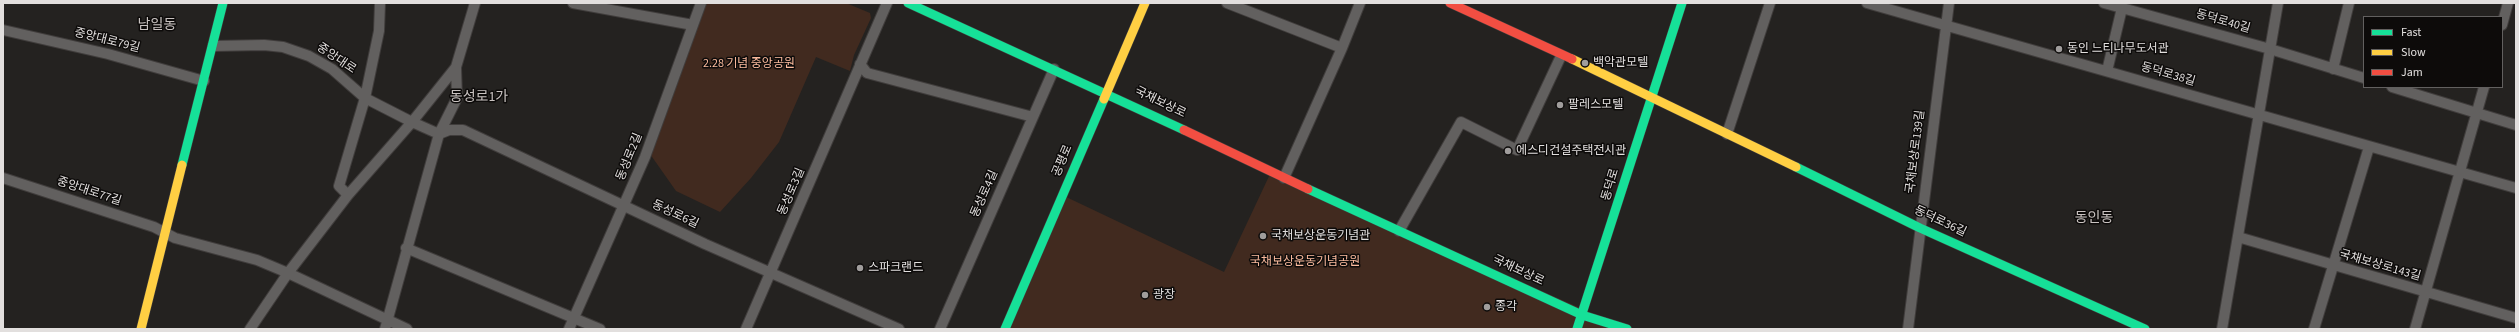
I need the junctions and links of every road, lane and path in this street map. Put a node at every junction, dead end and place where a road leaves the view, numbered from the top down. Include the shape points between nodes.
1 (223, 3) edge
2 (380, 3) edge
3 (475, 3) edge
4 (574, 3) edge
5 (701, 3) edge
6 (887, 3) edge
7 (908, 3) edge
8 (1145, 3) edge
9 (1227, 3) edge
10 (1360, 3) edge
11 (1450, 3) edge
12 (1682, 3) edge
13 (1770, 3) edge
14 (1867, 3) edge
15 (1949, 3) edge
16 (2104, 3) edge
17 (2278, 3) edge
18 (2349, 3) edge
19 (2508, 3) edge
20 (2122, 8) junction
21 (2503, 21) edge
22 (1946, 24) junction
23 (693, 25) junction
24 (3, 30) edge
25 (212, 46) junction
26 (1342, 48) junction
27 (2270, 49) junction
28 (1562, 56) junction
29 (860, 64) junction
30 (456, 67) junction
31 (1054, 69) junction
32 (2333, 69) junction
33 (2107, 71) junction
34 (2363, 78) edge
35 (204, 81) junction
36 (2395, 88) edge
37 (2484, 88) edge
38 (1106, 92) junction
39 (1651, 96) junction
40 (365, 98) junction
41 (2477, 114) junction
42 (2258, 115) junction
43 (1033, 117) junction
44 (412, 122) junction
45 (2516, 125) edge
46 (439, 134) junction
47 (1727, 134) junction
48 (2369, 147) junction
49 (2460, 173) junction
50 (3, 178) edge
51 (1284, 178) junction
52 (2516, 188) edge
53 (348, 195) junction
54 (624, 206) junction
55 (1920, 228) junction
56 (1399, 230) junction
57 (166, 233) junction
58 (2238, 237) junction
59 (406, 248) junction
60 (2333, 266) junction
61 (772, 272) junction
62 (288, 273) junction
63 (2426, 293) junction
64 (1582, 315) junction
65 (574, 318) junction
66 (2516, 318) edge
67 (386, 324) edge
68 (141, 329) edge
69 (250, 329) edge
70 (407, 329) edge
71 (569, 329) edge
72 (600, 329) edge
73 (746, 329) edge
74 (900, 329) edge
75 (940, 329) edge
76 (1005, 329) edge
77 (1577, 329) edge
78 (1627, 329) edge
79 (1908, 329) edge
80 (2145, 329) edge
81 (2222, 329) edge
82 (2314, 329) edge
83 (2415, 329) edge

1 - 25 main road
2 - 40 street via 379,31
3 - 30 street
4 - 23 street
5 - 23 street, 동성로2길
6 - 29 street, 동성로3길
7 - 31 main road, 국채보상로
8 - 38 main road, 공평로
9 - 26 street
10 - 26 street
11 - 28 main road, 동덕로36길
12 - 39 main road, 동덕로
13 - 47 street
14 - 22 street, 동덕로38길
15 - 22 street, 국채보상로139길
16 - 20 street, 동덕로40길
17 - 27 street
18 - 32 street
19 - 21 street
20 - 27 street, 동덕로40길
20 - 33 street
22 - 33 street, 동덕로38길
22 - 55 street, 국채보상로139길
23 - 54 street, 동성로2길
24 - 35 street, 중앙대로79길 via 108,54
25 - 35 main road
25 - 40 street, 중앙대로 via 264,45 296,50 321,61
26 - 51 street
27 - 32 street, 동덕로40길
27 - 42 street
28 - 39 main road, 동덕로36길
28 - 56 street via 1517,150 1460,122
29 - 43 street via 866,73
29 - 61 street, 동성로3길
30 - 44 street
30 - 46 street via 457,98
31 - 38 main road, 국채보상로
31 - 43 street, 동성로4길
32 - 34 street, 동덕로40길
33 - 42 street, 동덕로38길
35 - 57 main road
36 - 41 street
37 - 41 street
38 - 51 main road, 국채보상로
38 - 76 main road, 공평로
39 - 47 main road, 동덕로36길
39 - 64 main road, 동덕로
40 - 44 street, 중앙대로
40 - 53 street via 339,186
41 - 45 street
41 - 49 street
42 - 48 street, 동덕로38길
42 - 58 street
43 - 75 street, 동성로4길
44 - 46 street
44 - 53 street
46 - 54 street, 동성로6길 via 449,130 463,130
46 - 59 street
47 - 55 main road, 동덕로36길
48 - 49 street, 동덕로38길
48 - 60 street
49 - 52 street, 동덕로38길
49 - 63 street
50 - 57 street, 중앙대로77길
51 - 56 main road, 국채보상로
53 - 62 street
54 - 61 street, 동성로6길
54 - 65 street, 동성로2길
55 - 79 street, 국채보상로139길
55 - 80 main road, 동덕로36길
56 - 64 main road, 국채보상로
57 - 62 street via 175,238 256,260
57 - 68 main road
58 - 60 street, 국채보상로143길
58 - 81 street
59 - 65 street
59 - 67 street
60 - 63 street, 국채보상로143길
60 - 82 street
61 - 73 street, 동성로3길
61 - 74 street, 동성로6길
62 - 67 street
62 - 69 street
63 - 66 street, 국채보상로143길
63 - 83 street
64 - 77 main road, 동덕로
64 - 78 main road, 국채보상로
65 - 71 street, 동성로2길
65 - 72 street
67 - 70 street

